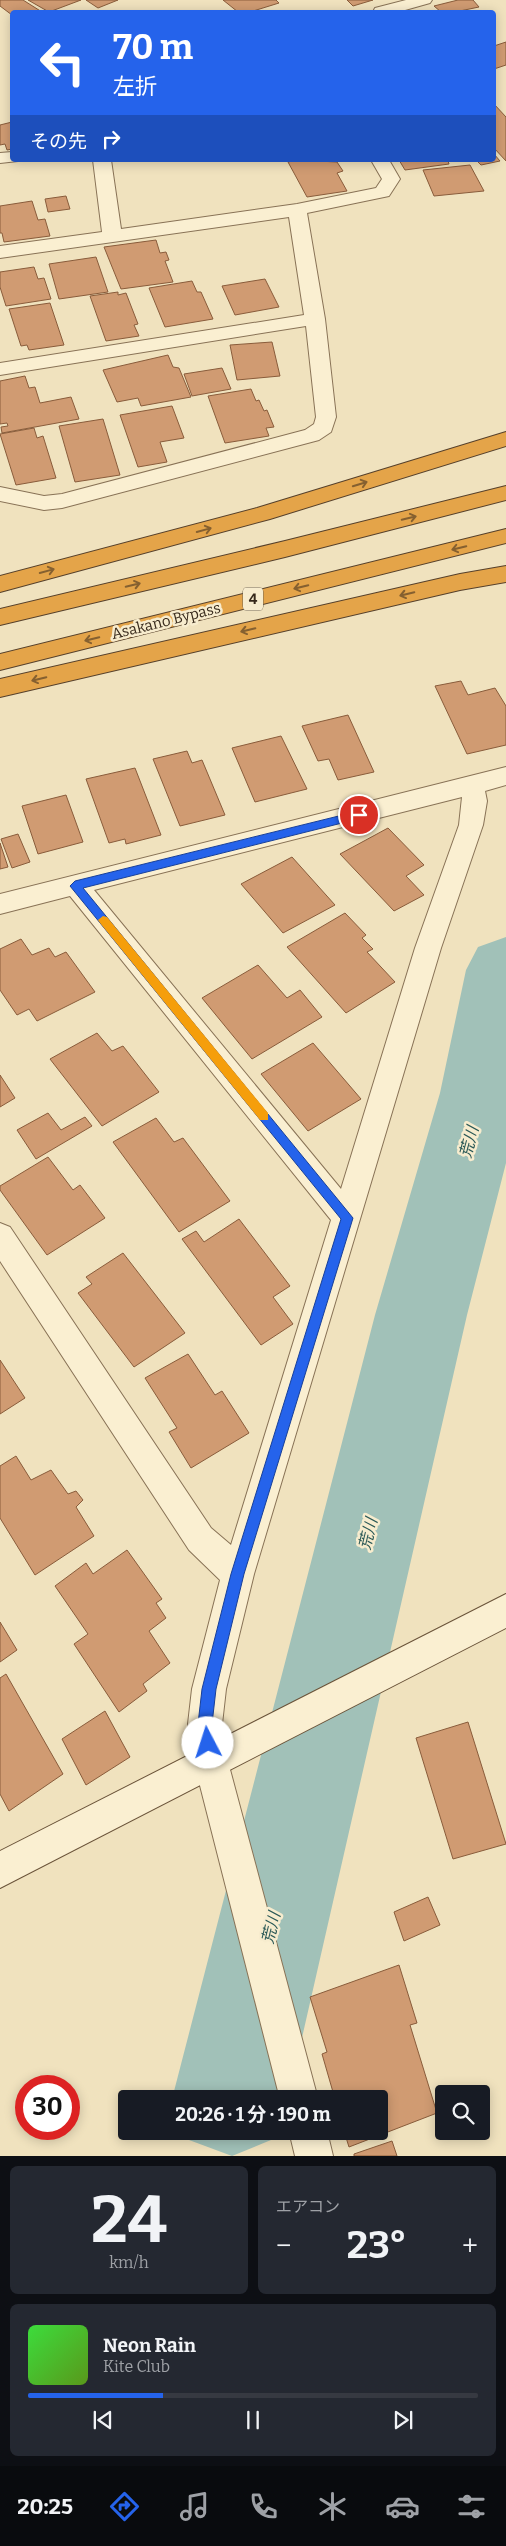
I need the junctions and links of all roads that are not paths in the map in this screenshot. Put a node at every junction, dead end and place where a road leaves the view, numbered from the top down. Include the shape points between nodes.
1 (424, 0) edge
2 (388, 10) edge
3 (102, 162) edge
4 (381, 162) edge
5 (297, 210) junction
6 (112, 236) junction
7 (0, 252) edge
8 (315, 319) junction
9 (0, 369) edge
10 (506, 439) edge
11 (506, 493) edge
12 (0, 494) edge
13 (506, 536) edge
14 (506, 574) edge
15 (0, 584) edge
16 (0, 616) edge
17 (0, 662) edge
18 (0, 688) edge
19 (506, 776) edge
20 (471, 785) junction
21 (75, 886) junction
22 (0, 904) edge
23 (347, 1218) junction
24 (0, 1236) edge
25 (238, 1574) junction
26 (506, 1610) edge
27 (211, 1762) junction
28 (0, 1870) edge
29 (297, 2090) edge
30 (310, 2140) edge
31 (314, 2156) edge

1 - 2 street
3 - 6 street
4 - 5 street via 391,179 382,192
5 - 6 street
5 - 8 street
6 - 7 street
8 - 9 street
8 - 12 street via 326,417 324,427 312,435 62,501 44,503
15 -> 10 highway via 262,514
16 -> 11 highway
13 -> 17 highway, Asakano Bypass / 4
14 -> 18 highway
19 - 20 street
20 - 21 street
20 - 23 street via 475,801 471,825 428,948
21 - 22 street
21 - 23 street
23 - 25 street
24 - 25 street via 200,1539
25 - 27 street via 209,1689 205,1724
26 - 27 street
27 - 28 street
27 - 29 street
30 - 31 street

